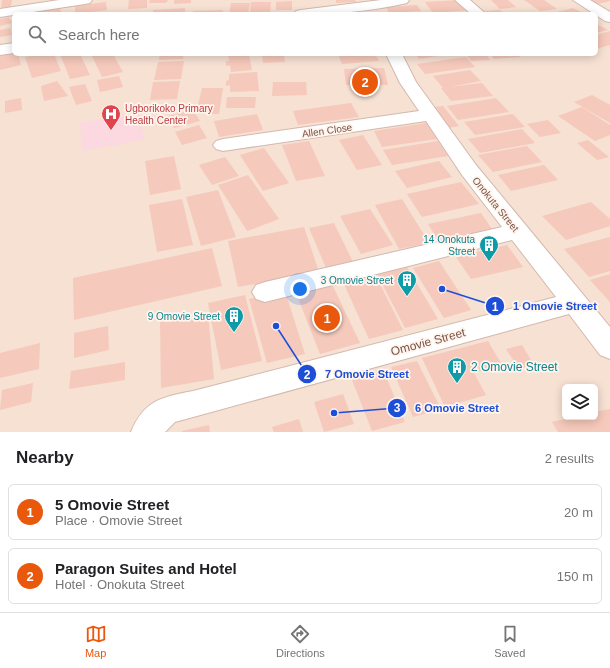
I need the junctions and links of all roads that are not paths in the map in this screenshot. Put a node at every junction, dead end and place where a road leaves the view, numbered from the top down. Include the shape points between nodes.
1 (85, 0) edge
2 (402, 0) edge
3 (462, 0) edge
4 (580, 0) edge
5 (65, 1) edge
6 (373, 7) edge
7 (322, 12) edge
8 (477, 12) edge
9 (0, 13) edge
10 (610, 18) edge
11 (12, 48) edge
12 (0, 50) edge
13 (395, 56) edge
14 (430, 115) junction
15 (223, 144) dead end
16 (518, 231) junction
17 (265, 292) dead end
18 (575, 302) junction
19 (610, 347) edge
20 (147, 430) edge

1 - 5 street
2 - 6 street
3 - 8 street
4 - 10 street
5 - 9 street
6 - 7 street
11 - 12 street
13 - 14 street, Onokuta Street via 408,83
14 - 15 street, Allen Close
14 - 16 street, Onokuta Street via 468,170
16 - 17 street
16 - 18 street, Onokuta Street
18 - 19 street, Onokuta Street
18 - 20 street, Omovie Street via 193,406 167,410

